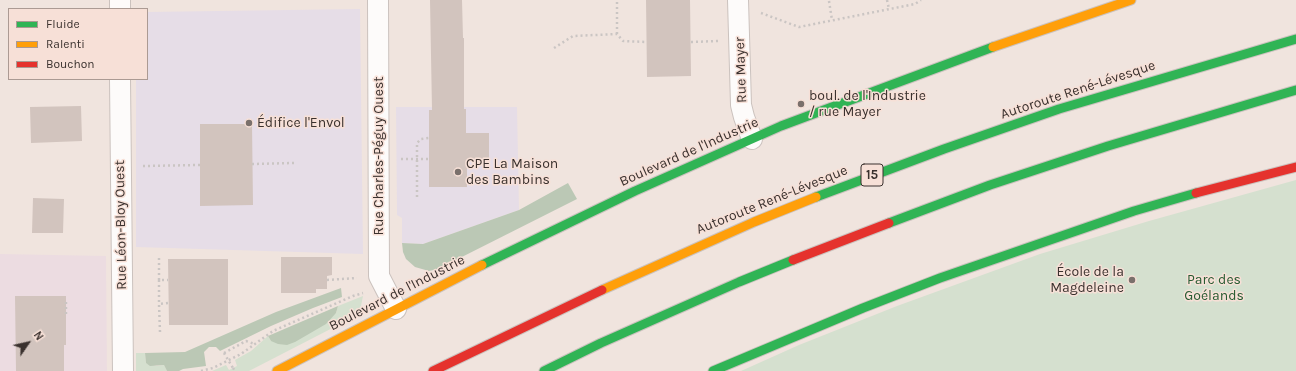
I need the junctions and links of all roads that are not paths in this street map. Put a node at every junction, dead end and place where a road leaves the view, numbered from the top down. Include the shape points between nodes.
1 (378, 0) edge
2 (1131, 0) edge
3 (739, 2) edge
4 (1296, 39) edge
5 (120, 80) edge
6 (1296, 90) edge
7 (752, 139) junction
8 (1296, 167) edge
9 (396, 309) junction
10 (123, 371) edge
11 (277, 371) edge
12 (433, 371) edge
13 (544, 371) edge
14 (713, 371) edge

1 - 9 street, Rue Charles-Péguy Ouest via 379,276
2 - 7 main road, Boulevard de l'Industrie via 978,52 787,123
3 - 7 street, Rue Mayer via 741,105
4 - 12 main road, Autoroute René-Lévesque / 15 via 1059,109 849,184 680,254 542,317
5 - 10 street, Rue Léon-Bloy Ouest
6 - 13 main road via 1108,146 942,202 739,282
7 - 9 main road, Boulevard de l'Industrie via 578,217
8 - 14 main road via 1189,195 1059,236 863,308
9 - 11 main road, Boulevard de l'Industrie

